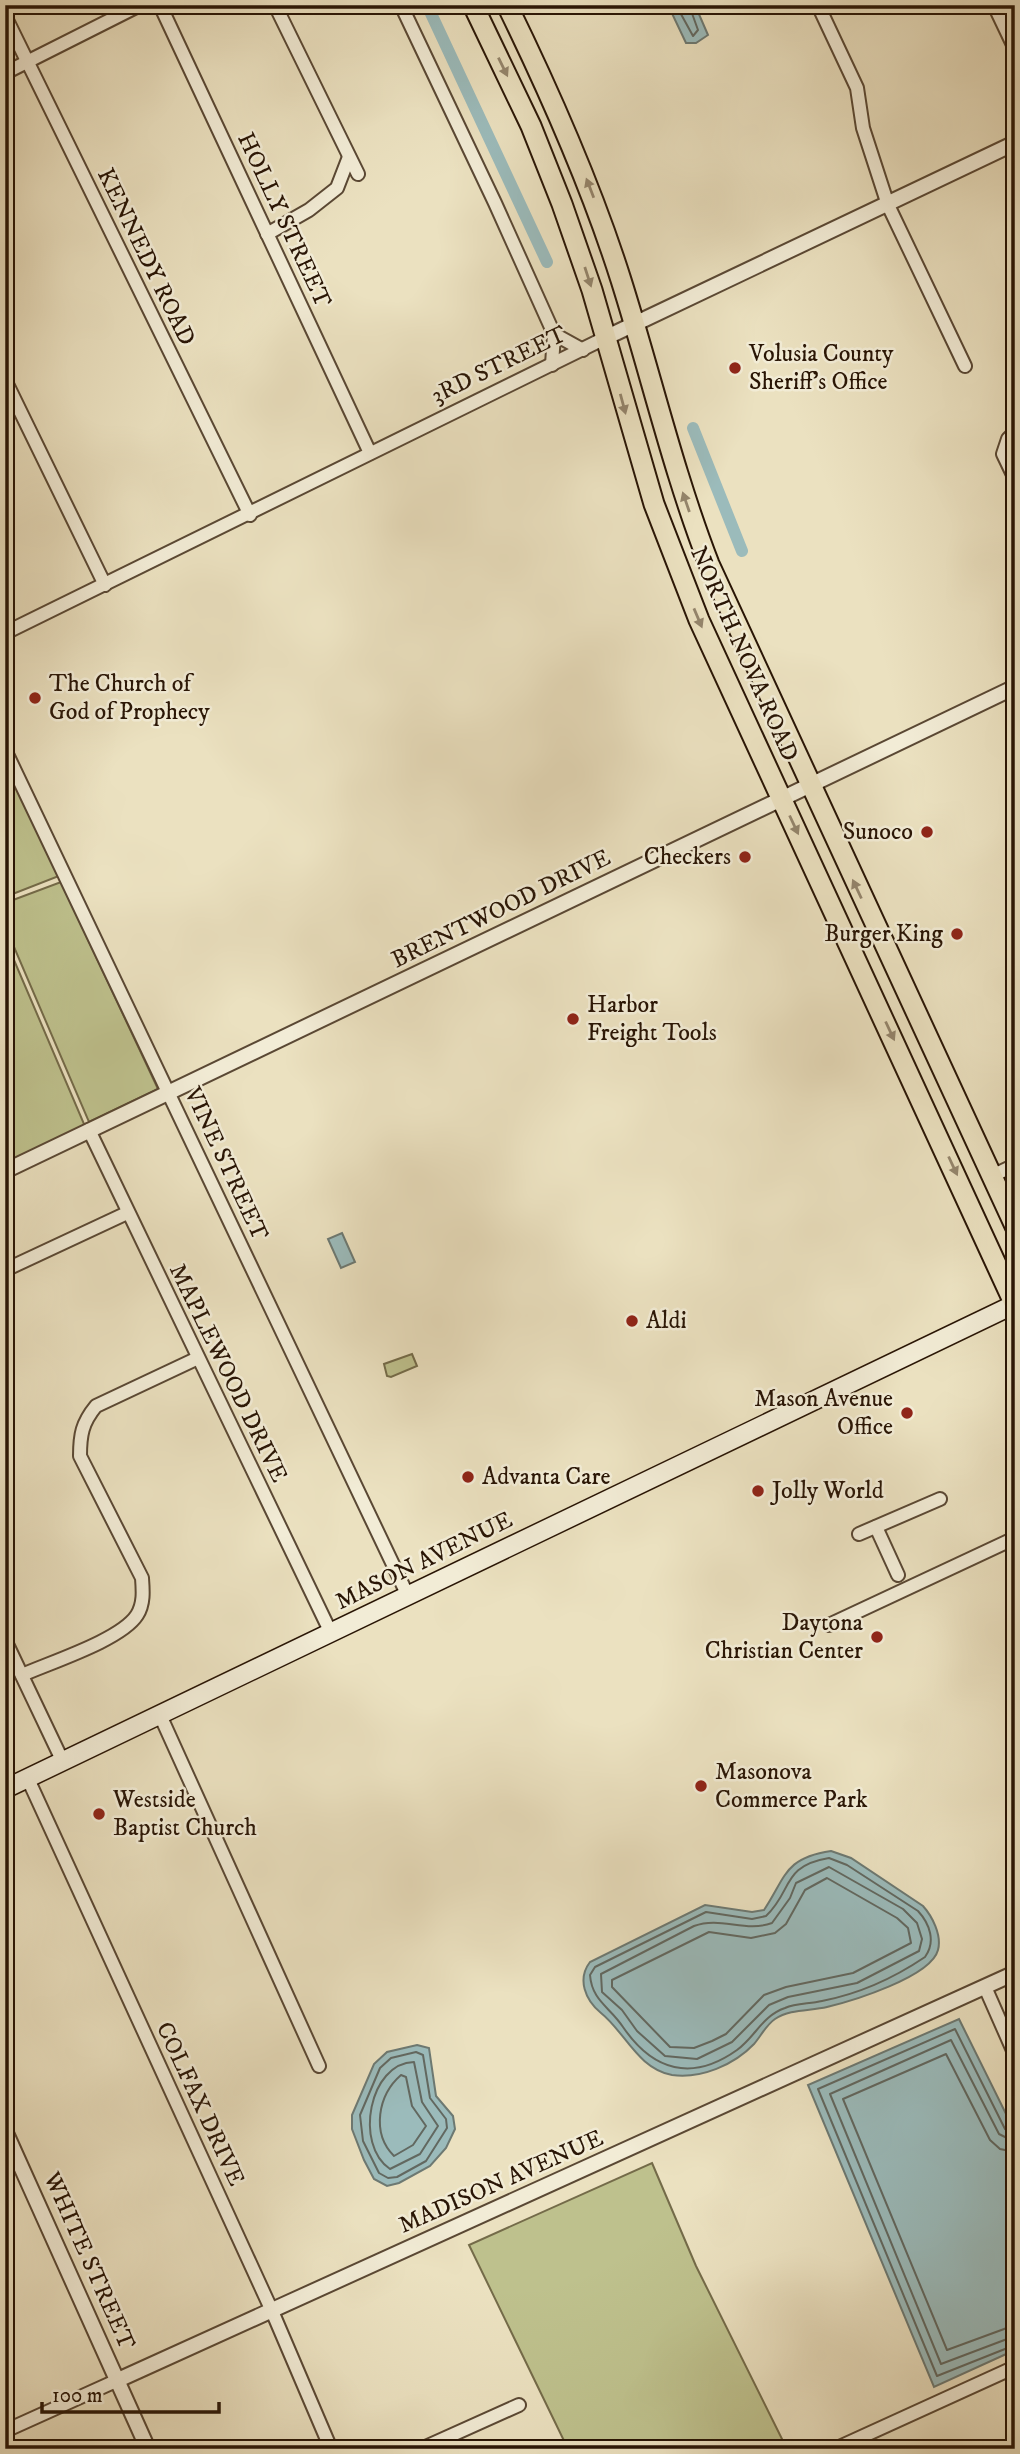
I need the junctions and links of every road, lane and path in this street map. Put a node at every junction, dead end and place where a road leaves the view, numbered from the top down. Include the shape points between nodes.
1 (140, 5) edge
2 (159, 5) edge
3 (275, 5) edge
4 (401, 5) edge
5 (473, 5) edge
6 (508, 5) edge
7 (818, 5) edge
8 (994, 5) edge
9 (5, 16) edge
10 (1015, 49) edge
11 (27, 62) junction
12 (5, 73) edge
13 (1013, 149) edge
14 (349, 157) junction
15 (358, 174) dead end
16 (888, 205) junction
17 (267, 234) junction
18 (634, 323) junction
19 (554, 334) junction
20 (606, 338) junction
21 (583, 349) junction
22 (552, 365) junction
23 (965, 366) dead end
24 (5, 380) edge
25 (1015, 432) edge
26 (370, 453) junction
27 (1015, 479) edge
28 (250, 515) junction
29 (105, 585) junction
30 (5, 633) edge
31 (1015, 687) edge
32 (5, 750) edge
33 (809, 786) junction
34 (782, 799) junction
35 (856, 958) junction
36 (907, 995) junction
37 (168, 1092) junction
38 (89, 1130) junction
39 (1015, 1165) edge
40 (5, 1171) edge
41 (992, 1176) junction
42 (127, 1213) junction
43 (1015, 1226) edge
44 (5, 1270) edge
45 (1015, 1305) edge
46 (198, 1358) junction
47 (940, 1499) dead end
48 (876, 1527) junction
49 (859, 1534) dead end
50 (1015, 1538) edge
51 (898, 1575) dead end
52 (408, 1596) junction
53 (829, 1625) dead end
54 (331, 1633) junction
55 (5, 1640) edge
56 (22, 1675) junction
57 (160, 1715) junction
58 (63, 1762) junction
59 (28, 1779) junction
60 (5, 1789) edge
61 (1015, 1973) edge
62 (985, 1987) junction
63 (1015, 2055) edge
64 (319, 2066) dead end
65 (5, 2131) edge
66 (272, 2311) junction
67 (1015, 2367) edge
68 (118, 2380) junction
69 (519, 2405) dead end
70 (5, 2431) edge
71 (149, 2449) edge
72 (331, 2449) edge
73 (421, 2449) edge
74 (835, 2449) edge

1 - 11 street
2 - 17 street, HOLLY STREET
3 - 14 street
4 - 19 street
5 -> 20 main road, NORTH NOVA ROAD via 547,164
18 -> 6 main road, NORTH NOVA ROAD via 575,150
7 - 16 street via 857,88 863,128
8 - 10 street
9 - 11 street, KENNEDY ROAD
11 - 12 street
11 - 28 street, KENNEDY ROAD
13 - 16 street, 3RD STREET
14 - 15 street
14 - 17 street via 337,188
16 - 18 street, 3RD STREET
16 - 23 street
17 - 26 street, HOLLY STREET
18 - 20 street, 3RD STREET
33 -> 18 main road, NORTH NOVA ROAD via 695,527
19 - 21 street
19 - 22 street
20 - 21 street, 3RD STREET
20 -> 34 main road, NORTH NOVA ROAD via 636,449 671,550
21 - 22 street, 3RD STREET
22 - 26 street, 3RD STREET
24 - 29 street
25 - 27 street via 1003,454
26 - 28 street, 3RD STREET
28 - 29 street, 3RD STREET
29 - 30 street, 3RD STREET
31 - 33 street, BRENTWOOD DRIVE
32 - 37 street, VINE STREET
33 - 34 street, BRENTWOOD DRIVE
36 -> 33 main road, NORTH NOVA ROAD
34 -> 35 main road, NORTH NOVA ROAD
34 - 37 street, BRENTWOOD DRIVE
35 - 36 main road via 875,966
35 -> 45 main road, NORTH NOVA ROAD
36 - 41 main road, NORTH NOVA ROAD
37 - 38 street, BRENTWOOD DRIVE
37 - 52 street, VINE STREET
38 - 40 street, BRENTWOOD DRIVE
38 - 42 street, MAPLEWOOD DRIVE
39 - 41 street
41 - 43 main road, NORTH NOVA ROAD
42 - 44 street
42 - 46 street, MAPLEWOOD DRIVE
45 - 52 main road, MASON AVENUE
46 - 54 street, MAPLEWOOD DRIVE
46 - 56 street via 96,1406 84,1420 80,1456 142,1578 143,1599 137,1615 103,1639
47 - 48 street
48 - 49 street
48 - 51 street
50 - 53 street
52 - 54 main road, MASON AVENUE
54 - 57 main road, MASON AVENUE
55 - 56 street
56 - 58 street
57 - 58 main road, MASON AVENUE
57 - 64 street
58 - 59 main road, MASON AVENUE
59 - 60 main road, MASON AVENUE
59 - 66 street, COLFAX DRIVE
61 - 62 street, MADISON AVENUE
62 - 63 street
62 - 66 street, MADISON AVENUE
65 - 68 street, WHITE STREET
66 - 68 street, MADISON AVENUE
66 - 72 street, COLFAX DRIVE
67 - 74 street
68 - 70 street, MADISON AVENUE
68 - 71 street, WHITE STREET
69 - 73 street

